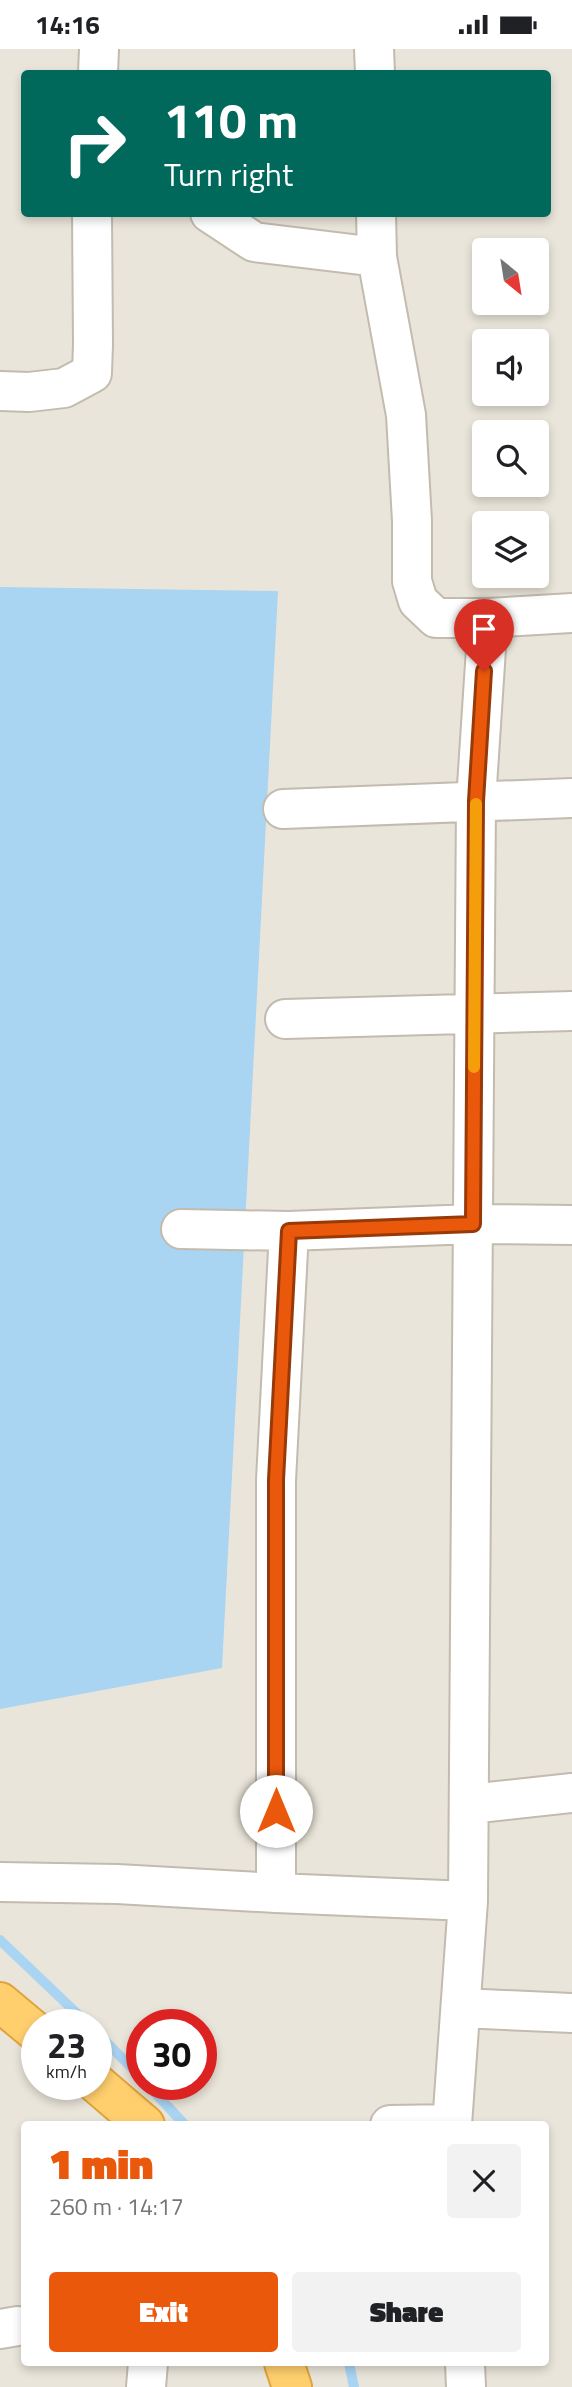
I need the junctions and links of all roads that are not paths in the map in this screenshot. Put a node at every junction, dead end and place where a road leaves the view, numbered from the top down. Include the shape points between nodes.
1 (99, 49) edge
2 (374, 49) edge
3 (98, 70) edge
4 (375, 70) edge
5 (92, 217) edge
6 (215, 217) edge
7 (376, 217) edge
8 (377, 257) junction
9 (0, 391) edge
10 (572, 613) edge
11 (488, 618) junction
12 (572, 798) edge
13 (476, 801) junction
14 (283, 809) dead end
15 (572, 1011) edge
16 (475, 1014) junction
17 (285, 1019) dead end
18 (473, 1224) junction
19 (572, 1225) edge
20 (181, 1230) dead end
21 (289, 1231) junction
22 (572, 1793) edge
23 (470, 1804) junction
24 (0, 1882) edge
25 (276, 1893) junction
26 (468, 1901) junction
27 (0, 2002) edge
28 (461, 2008) junction
29 (572, 2013) edge
30 (21, 2020) edge
31 (112, 2097) edge
32 (140, 2121) edge
33 (452, 2121) edge
34 (148, 2366) edge
35 (285, 2366) edge
36 (465, 2366) edge
37 (146, 2387) edge
38 (292, 2387) edge
39 (466, 2387) edge

1 - 3 street
2 - 4 street
5 - 9 street via 92,373 64,387
6 - 8 street via 254,242
7 - 8 street
8 - 11 street via 406,415 412,582 418,601 436,618
10 - 11 street
11 - 13 street
12 - 13 street
13 - 14 street
13 - 16 street
15 - 16 street
16 - 17 street
16 - 18 street
18 - 19 street
18 - 21 street
18 - 23 street
20 - 21 street
21 - 25 street via 276,1480
22 - 23 street
23 - 26 street
24 - 25 street
25 - 26 street
26 - 28 street
27 - 30 highway
28 - 29 street
28 - 33 street
31 - 32 highway
34 - 37 street
35 - 38 highway
36 - 39 street

